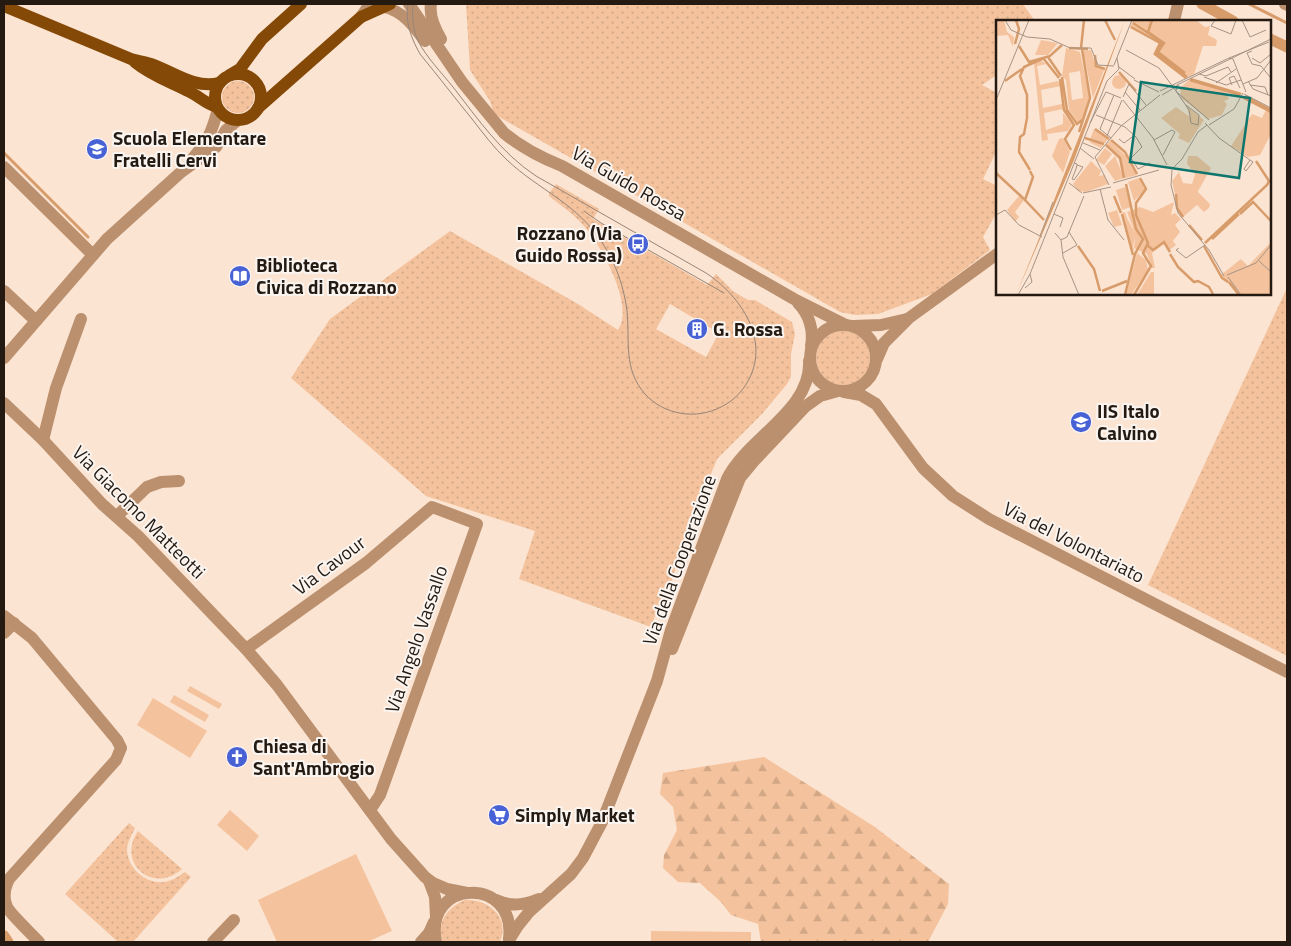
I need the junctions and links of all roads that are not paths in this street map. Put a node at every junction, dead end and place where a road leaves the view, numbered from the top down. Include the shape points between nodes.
1 (301, 4) edge
2 (370, 4) edge
3 (409, 4) edge
4 (431, 4) edge
5 (387, 5) edge
6 (4, 6) edge
7 (361, 17) junction
8 (132, 59) junction
9 (230, 75) junction
10 (462, 82) junction
11 (219, 83) junction
12 (217, 108) junction
13 (258, 108) junction
14 (238, 120) junction
15 (4, 167) edge
16 (180, 173) junction
17 (92, 255) junction
18 (996, 255) edge
19 (4, 291) edge
20 (794, 299) junction
21 (909, 318) junction
22 (82, 319) dead end
23 (36, 321) junction
24 (848, 325) junction
25 (811, 348) junction
26 (4, 358) edge
27 (809, 361) junction
28 (875, 367) junction
29 (841, 391) junction
30 (4, 403) edge
31 (876, 404) junction
32 (43, 440) junction
33 (179, 481) dead end
34 (432, 507) joint
35 (116, 516) junction
36 (9, 619) edge
37 (4, 633) edge
38 (246, 649) junction
39 (1287, 672) edge
40 (657, 681) junction
41 (370, 810) junction
42 (429, 881) junction
43 (467, 892) junction
44 (546, 896) junction
45 (494, 899) junction
46 (435, 919) junction
47 (234, 920) dead end
48 (509, 941) edge
49 (39, 942) edge
50 (213, 942) edge
51 (420, 942) edge
52 (436, 942) edge

1 - 9 main road via 262,39 240,69
2 - 7 street
3 - 10 street, Via Guido Rossa
4 - 10 street, Via Guido Rossa via 436,31
5 - 7 main road
5 - 10 street, Via Guido Rossa via 403,15
6 - 8 main road
7 - 13 main road
8 - 11 main road via 198,84
8 - 12 main road via 150,73
9 - 11 main road
9 - 13 main road via 246,75 253,79 261,92
10 - 20 street, Via Guido Rossa via 511,140
11 - 12 main road via 214,96
12 - 14 main road via 223,115
12 - 16 street via 206,142
13 - 14 main road via 250,117
14 - 16 street via 226,130 216,147
15 - 17 street
16 - 17 street
17 - 23 street
18 - 21 street, Via Guido Rossa
19 - 23 street
20 - 24 street, Via Guido Rossa
20 - 25 street, Via Guido Rossa via 809,319
21 - 24 street, Via Guido Rossa via 881,325
21 - 28 street, Via Guido Rossa via 884,343
22 - 32 street via 56,388
23 - 26 street
24 - 25 street via 824,330
24 - 28 street via 862,331 871,340
25 - 27 street
27 - 29 street via 818,381 827,388
27 - 40 street, Via della Cooperazione via 809,375 801,394 729,475 671,630
28 - 29 street via 862,385 854,390
28 - 31 street, Via del Volontariato via 872,382
29 - 31 street, Via del Volontariato via 860,395
29 - 40 street, Via della Cooperazione via 820,396 806,406 740,478
30 - 32 street, Via Giacomo Matteotti
31 - 39 street, Via del Volontariato via 923,468 953,496 989,519
32 - 35 street, Via Giacomo Matteotti
33 - 35 street via 147,487
34 - 38 street, Via Cavour via 366,563
34 - 41 street, Via Angelo Vassallo via 476,524 380,795
35 - 38 street, Via Giacomo Matteotti
36 - 37 street
36 - 49 street via 32,638 117,740 120,748 116,760 9,879 5,897 7,907
38 - 41 street, Via Giacomo Matteotti via 277,685
40 - 44 street, Via della Cooperazione via 618,784 590,846 571,874
41 - 42 street, Via Giacomo Matteotti
42 - 43 street, Via della Cooperazione via 447,889
42 - 46 street via 435,897
43 - 45 street, Via della Cooperazione
43 - 46 street via 446,903
44 - 45 street, Via della Cooperazione via 518,905
44 - 48 street, Via della Cooperazione via 516,927
45 - 48 street via 509,922
46 - 51 street via 429,933
46 - 52 street
47 - 50 street

